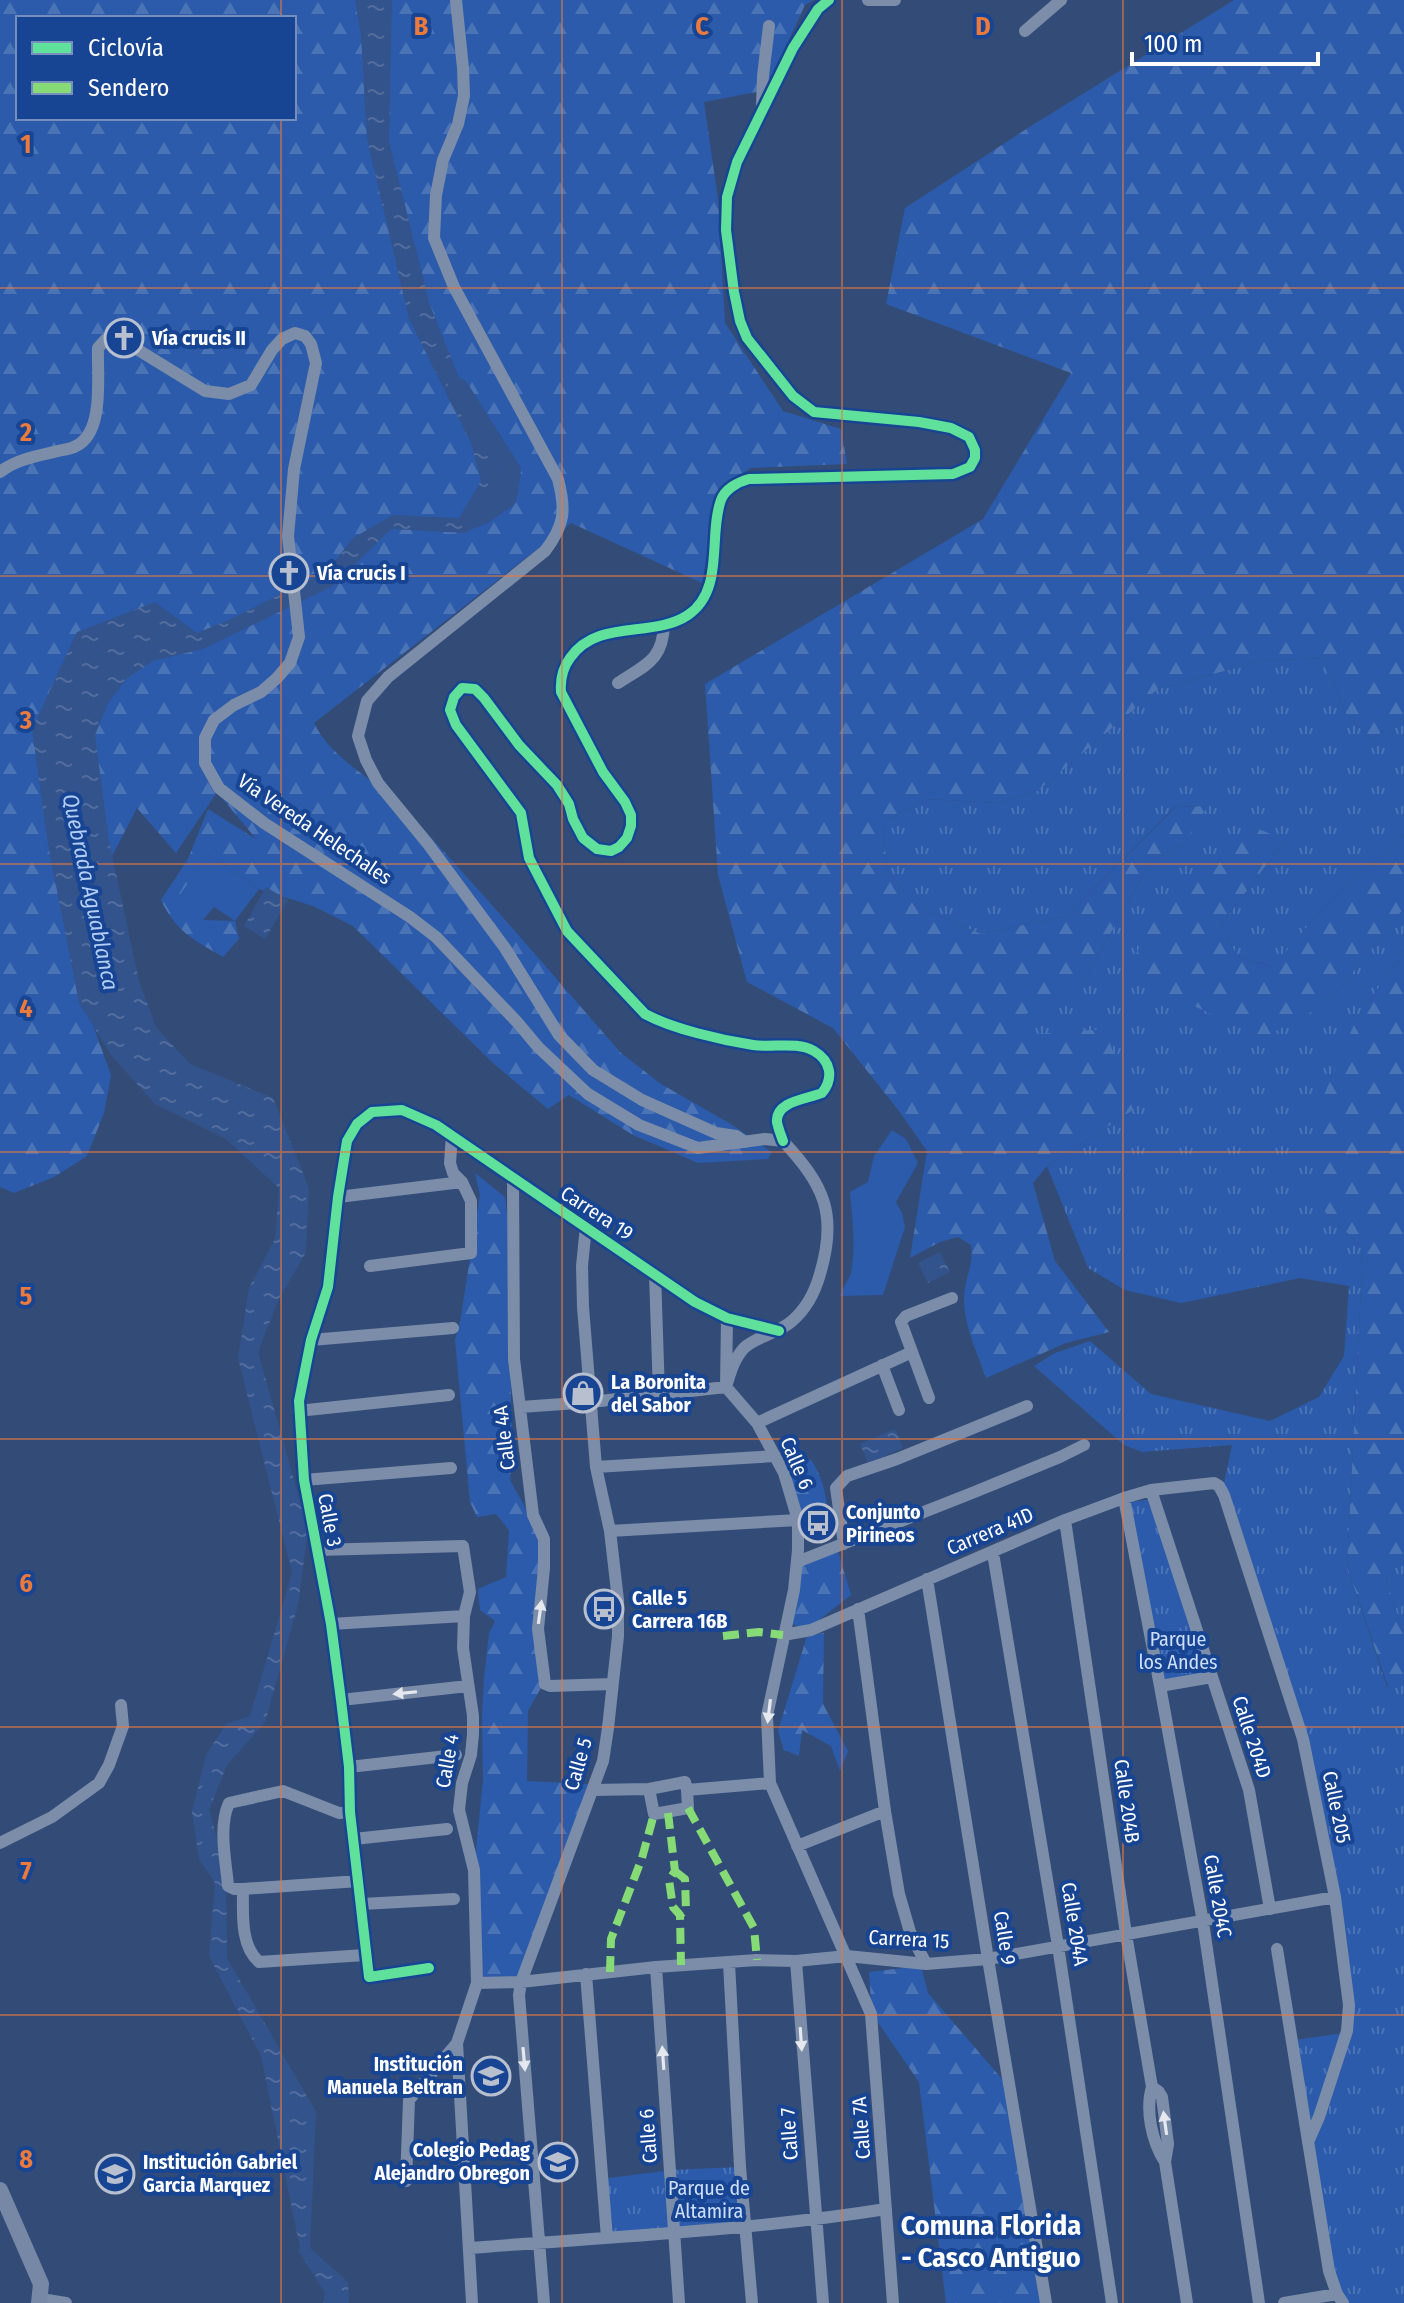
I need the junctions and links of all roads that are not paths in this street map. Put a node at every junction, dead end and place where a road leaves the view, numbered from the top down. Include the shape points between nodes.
1 (456, 0) edge
2 (829, 0) edge
3 (868, 0) edge
4 (895, 0) edge
5 (1061, 0) edge
6 (769, 26) dead end
7 (1025, 31) dead end
8 (762, 112) junction
9 (0, 472) edge
10 (664, 624) junction
11 (618, 683) dead end
12 (402, 1110) joint
13 (452, 1135) junction
14 (783, 1141) junction
15 (745, 1142) junction
16 (513, 1178) junction
17 (462, 1182) junction
18 (338, 1197) junction
19 (586, 1226) junction
20 (370, 1266) dead end
21 (655, 1274) junction
22 (952, 1298) dead end
23 (727, 1318) junction
24 (453, 1328) dead end
25 (779, 1331) junction
26 (311, 1340) junction
27 (912, 1352) junction
28 (882, 1365) junction
29 (726, 1387) junction
30 (659, 1394) junction
31 (449, 1395) dead end
32 (929, 1398) dead end
33 (591, 1402) junction
34 (1027, 1406) dead end
35 (521, 1407) junction
36 (899, 1410) dead end
37 (298, 1411) junction
38 (757, 1423) junction
39 (1084, 1445) dead end
40 (775, 1456) junction
41 (596, 1467) junction
42 (451, 1468) dead end
43 (304, 1480) junction
44 (1219, 1486) joint
45 (1151, 1490) junction
46 (1124, 1498) junction
47 (798, 1520) junction
48 (1065, 1520) junction
49 (610, 1531) junction
50 (844, 1544) junction
51 (318, 1550) junction
52 (993, 1553) junction
53 (797, 1562) junction
54 (927, 1579) junction
55 (858, 1609) junction
56 (464, 1616) junction
57 (838, 1618) junction
58 (331, 1624) junction
59 (783, 1635) junction
60 (862, 1637) junction
61 (1212, 1677) junction
62 (612, 1684) junction
63 (468, 1686) junction
64 (1160, 1686) junction
65 (341, 1700) junction
66 (121, 1705) dead end
67 (456, 1755) dead end
68 (349, 1767) junction
69 (770, 1783) junction
70 (649, 1789) junction
71 (593, 1790) junction
72 (687, 1790) junction
73 (885, 1811) junction
74 (350, 1812) junction
75 (447, 1829) dead end
76 (354, 1839) junction
77 (0, 1843) edge
78 (797, 1846) junction
79 (359, 1881) junction
80 (243, 1889) junction
81 (1335, 1897) junction
82 (454, 1899) dead end
83 (362, 1904) junction
84 (1270, 1909) junction
85 (1203, 1922) junction
86 (1126, 1934) junction
87 (1058, 1946) junction
88 (1277, 1949) dead end
89 (365, 1955) junction
90 (847, 1956) junction
91 (988, 1959) junction
92 (796, 1961) junction
93 (729, 1963) junction
94 (926, 1964) junction
95 (656, 1967) junction
96 (429, 1968) dead end
97 (586, 1974) junction
98 (521, 1982) junction
99 (477, 1983) junction
100 (457, 2043) junction
101 (1308, 2142) junction
102 (406, 2181) dead end
103 (0, 2190) edge
104 (5, 2209) edge
105 (886, 2209) junction
106 (815, 2220) junction
107 (745, 2226) junction
108 (675, 2233) junction
109 (607, 2238) junction
110 (539, 2243) junction
111 (469, 2248) junction
112 (1340, 2299) edge
113 (40, 2301) edge
114 (66, 2303) edge
115 (472, 2303) edge
116 (544, 2303) edge
117 (679, 2303) edge
118 (752, 2303) edge
119 (823, 2303) edge
120 (893, 2303) edge
121 (1046, 2303) edge
122 (1112, 2303) edge
123 (1187, 2303) edge
124 (1259, 2303) edge
125 (1284, 2303) edge

1 - 15 street via 464,96 443,160 434,238 454,287 558,479 563,520 545,551 388,677 367,701 358,736 378,783 505,948 559,1035 593,1070 642,1100
2 - 8 street via 793,48
3 - 4 street
5 - 7 street
6 - 8 street
8 - 10 street via 737,162 727,197 734,292 747,338 793,396 814,412 951,428 969,437 975,458 970,467 953,474 736,483 721,498 714,562 699,604 687,616
9 - 15 street, Vía Vereda Helechales via 34,455 78,446 91,432 97,410 98,348 106,339 122,340 205,391 229,394 251,385 282,339 295,333 305,336 316,363 294,469 288,536 299,637 290,663 277,678 214,720 205,738 205,763 219,788 264,823 436,937 588,1094 639,1125 698,1148
10 - 11 street via 655,658
10 - 14 street via 625,629 583,643 560,681 565,704 631,815 627,838 611,851 597,849 583,838 557,785 475,689 462,688 450,710 465,740 521,813 529,858 567,931 645,1014 733,1042 804,1047 825,1061 830,1079 822,1093 778,1113
12 - 13 street, Carrera 19
12 - 18 street, Calle 3 via 372,1112 357,1124 347,1141
13 - 16 street, Carrera 19
13 - 17 street via 450,1163
14 - 15 street, Vía Vereda Helechales
14 - 25 street via 819,1189 829,1231 815,1290 794,1320
16 - 19 street, Carrera 19
16 - 35 street, Calle 4A via 514,1359
17 - 18 street
17 - 20 street via 471,1201 471,1253
18 - 26 street, Calle 3 via 328,1287
19 - 21 street, Carrera 19
19 - 33 street, Calle 5 via 583,1307
21 - 23 street, Carrera 19
21 - 30 street
22 - 27 street via 902,1319
23 - 25 street, Carrera 19
23 - 29 street
24 - 26 street
25 - 29 street via 746,1346
26 - 37 street, Calle 3
27 - 28 street
27 - 32 street
28 - 36 street
28 - 38 street
29 - 30 street
29 - 38 street, Calle 6
30 - 33 street
31 - 37 street
33 - 35 street
33 - 41 street, Calle 5
34 - 50 street via 847,1476 836,1488
62 -> 35 street, Calle 4A via 545,1684 538,1629 544,1539 533,1515
37 - 43 street, Calle 3
38 - 40 street, Calle 6
39 - 50 street
40 - 41 street
40 - 47 street, Calle 6
41 - 49 street, Calle 5
42 - 43 street
43 - 51 street, Calle 3
44 - 45 street, Carrera 41D
44 - 81 street, Calle 205 via 1299,1725
45 - 46 street, Carrera 41D
45 - 61 street, Calle 204D
46 - 48 street, Carrera 41D
46 - 64 street, Calle 204C
47 - 49 street
47 - 53 street, Calle 6
48 - 52 street, Carrera 41D
48 - 86 street, Calle 204B
49 - 62 street, Calle 5 via 618,1600
50 - 53 street
51 - 56 street, Calle 4 via 463,1546 470,1592
51 - 58 street, Calle 3
52 - 54 street, Carrera 41D
52 - 87 street, Calle 204A
53 - 59 street, Calle 6
54 - 55 street, Carrera 41D
54 - 91 street, Calle 9
55 - 57 street, Carrera 41D
55 - 60 street
56 - 58 street
56 - 63 street, Calle 4
57 - 59 street, Carrera 41D
57 - 60 street
58 - 65 street, Calle 3
59 -> 69 street via 767,1716
60 - 73 street
61 - 64 street
61 - 84 street, Calle 204D via 1249,1790
62 - 71 street, Calle 5 via 605,1750
63 -> 65 street
63 - 99 street, Calle 4 via 473,1734 459,1810 474,1870
64 - 85 street, Calle 204C
65 - 68 street, Calle 3
66 - 77 street via 123,1726 99,1783 52,1817
67 - 68 street
68 - 74 street, Calle 3
69 - 72 street
69 - 78 street
70 - 71 street
70 - 72 street via 685,1782
70 - 72 street via 654,1814 688,1808
71 - 98 street, Calle 5
73 - 78 street
73 - 94 street via 899,1894
74 - 76 street, Calle 3
74 - 80 street via 339,1813 283,1791 229,1803 224,1839 228,1886
75 - 76 street
76 - 79 street, Calle 3
78 - 90 street
79 - 80 street
79 - 83 street, Calle 3
80 - 89 street via 243,1927 259,1962
81 - 84 street, Carrera 15
81 - 101 street, Calle 205 via 1349,2005 1347,2031
82 - 83 street
83 - 89 street, Calle 3
84 - 85 street, Carrera 15
85 - 86 street, Carrera 15
85 - 124 street, Calle 204C
86 - 87 street, Carrera 15
86 - 123 street, Calle 204B via 1152,2087 1149,2104 1156,2147 1165,2162
87 - 91 street, Carrera 15
87 - 122 street, Calle 204A
88 - 101 street
89 - 96 street, Calle 3 via 369,1977
90 - 92 street, Carrera 15
90 - 94 street, Carrera 15
90 - 105 street, Calle 7A via 871,2014
91 - 94 street, Carrera 15
91 - 121 street, Calle 9
92 - 93 street, Carrera 15
92 -> 106 street, Calle 7
93 - 95 street, Carrera 15
93 - 107 street
95 - 97 street, Carrera 15
108 -> 95 street, Calle 6
97 - 98 street, Carrera 15
97 - 109 street
98 - 99 street, Carrera 15
98 -> 110 street, Calle 5
99 - 100 street, Calle 4
100 - 102 street via 409,2100
100 - 111 street
101 - 112 street via 1329,2271
103 - 104 main road
104 - 113 main road via 41,2284
105 - 106 street
105 - 120 street, Calle 7A
106 - 107 street
106 - 119 street, Calle 7
107 - 108 street
107 - 118 street
108 - 109 street
108 - 117 street, Calle 6
109 - 110 street
110 - 111 street
110 - 116 street, Calle 5
111 - 115 street
112 - 125 street
113 - 114 street

